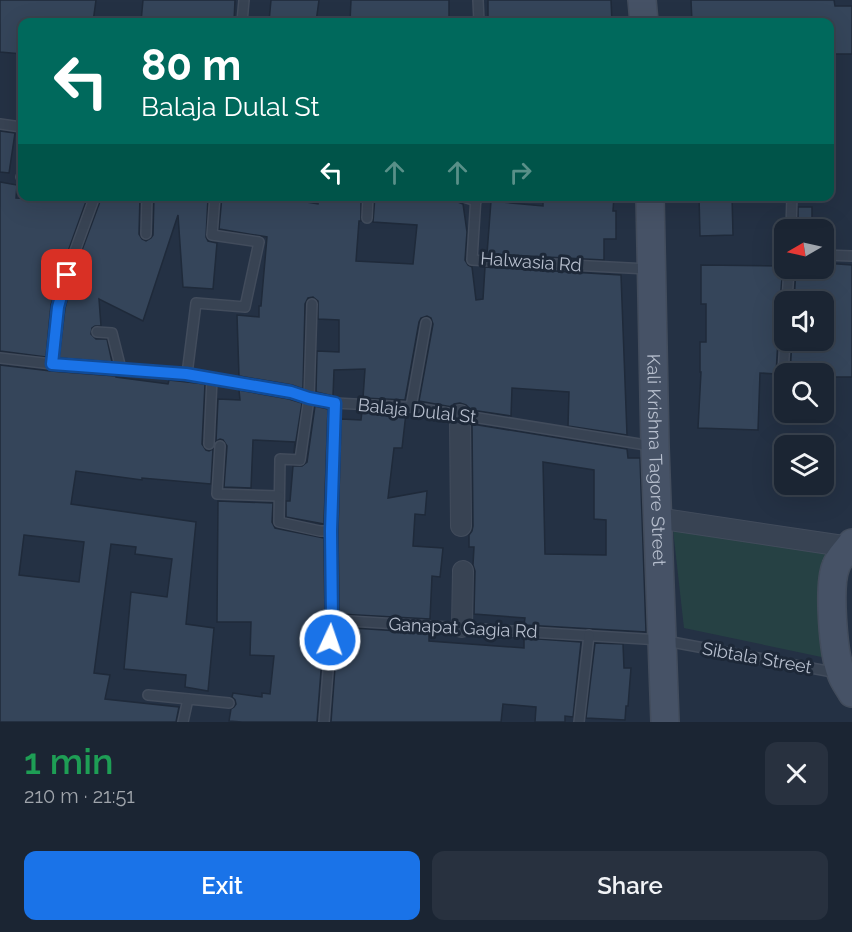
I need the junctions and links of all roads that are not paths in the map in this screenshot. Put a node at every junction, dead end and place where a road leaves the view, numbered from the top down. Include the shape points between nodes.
1 (244, 0) edge
2 (478, 0) edge
3 (642, 0) edge
4 (242, 18) edge
5 (478, 18) edge
6 (644, 18) edge
7 (0, 124) edge
8 (18, 127) edge
9 (92, 201) edge
10 (147, 201) edge
11 (215, 201) edge
12 (368, 201) edge
13 (476, 201) edge
14 (650, 201) edge
15 (792, 201) edge
16 (367, 218) dead end
17 (791, 219) edge
18 (146, 234) dead end
19 (834, 255) edge
20 (852, 256) edge
21 (651, 269) junction
22 (312, 304) dead end
23 (426, 323) dead end
24 (97, 332) dead end
25 (0, 358) edge
26 (52, 364) junction
27 (121, 369) junction
28 (186, 374) junction
29 (212, 379) junction
30 (309, 398) junction
31 (335, 403) junction
32 (411, 407) junction
33 (460, 415) junction
34 (209, 444) dead end
35 (220, 446) dead end
36 (655, 447) junction
37 (279, 496) junction
38 (657, 518) junction
39 (460, 526) dead end
40 (331, 531) junction
41 (851, 545) edge
42 (463, 571) dead end
43 (332, 620) junction
44 (462, 627) junction
45 (589, 635) junction
46 (661, 640) junction
47 (848, 681) edge
48 (148, 695) dead end
49 (188, 699) junction
50 (229, 703) dead end
51 (183, 722) edge
52 (324, 722) edge
53 (579, 722) edge
54 (665, 722) edge

1 - 4 lane
2 - 5 lane
3 - 6 main road
7 - 8 lane
9 - 26 lane via 58,307
10 - 18 lane
11 - 28 lane via 212,235 259,242 246,307 196,303
12 - 16 lane
13 - 21 lane, Halwasia Rd via 472,260
14 - 21 main road, Kali Krishna Tagore Street
15 - 17 lane
19 - 20 lane
21 - 36 main road, Kali Krishna Tagore Street
22 - 30 lane
23 - 32 lane
24 - 27 lane via 112,333
25 - 26 lane, Balaja Dulal St
26 - 27 lane, Balaja Dulal St
27 - 28 lane, Balaja Dulal St
28 - 29 lane, Balaja Dulal St
29 - 30 lane, Balaja Dulal St
29 - 34 lane
30 - 31 lane, Balaja Dulal St
30 - 37 lane via 300,460 280,459
31 - 32 lane, Balaja Dulal St
31 - 40 lane
32 - 33 lane, Balaja Dulal St
33 - 36 lane, Balaja Dulal St
33 - 39 street
35 - 37 lane via 217,494
36 - 38 main road, Kali Krishna Tagore Street
37 - 40 lane via 279,522
38 - 41 street
38 - 46 main road, Kali Krishna Tagore Street
40 - 43 lane
41 - 47 main road via 835,567 832,590 835,651
42 - 44 street
43 - 44 lane, Ganapat Gagia Rd
43 - 52 lane
44 - 45 lane, Ganapat Gagia Rd
45 - 46 lane, Ganapat Gagia Rd
45 - 53 lane
46 - 47 lane, Sibtala Street
46 - 54 main road, Kali Krishna Tagore Street
48 - 49 lane
49 - 50 lane
49 - 51 lane

